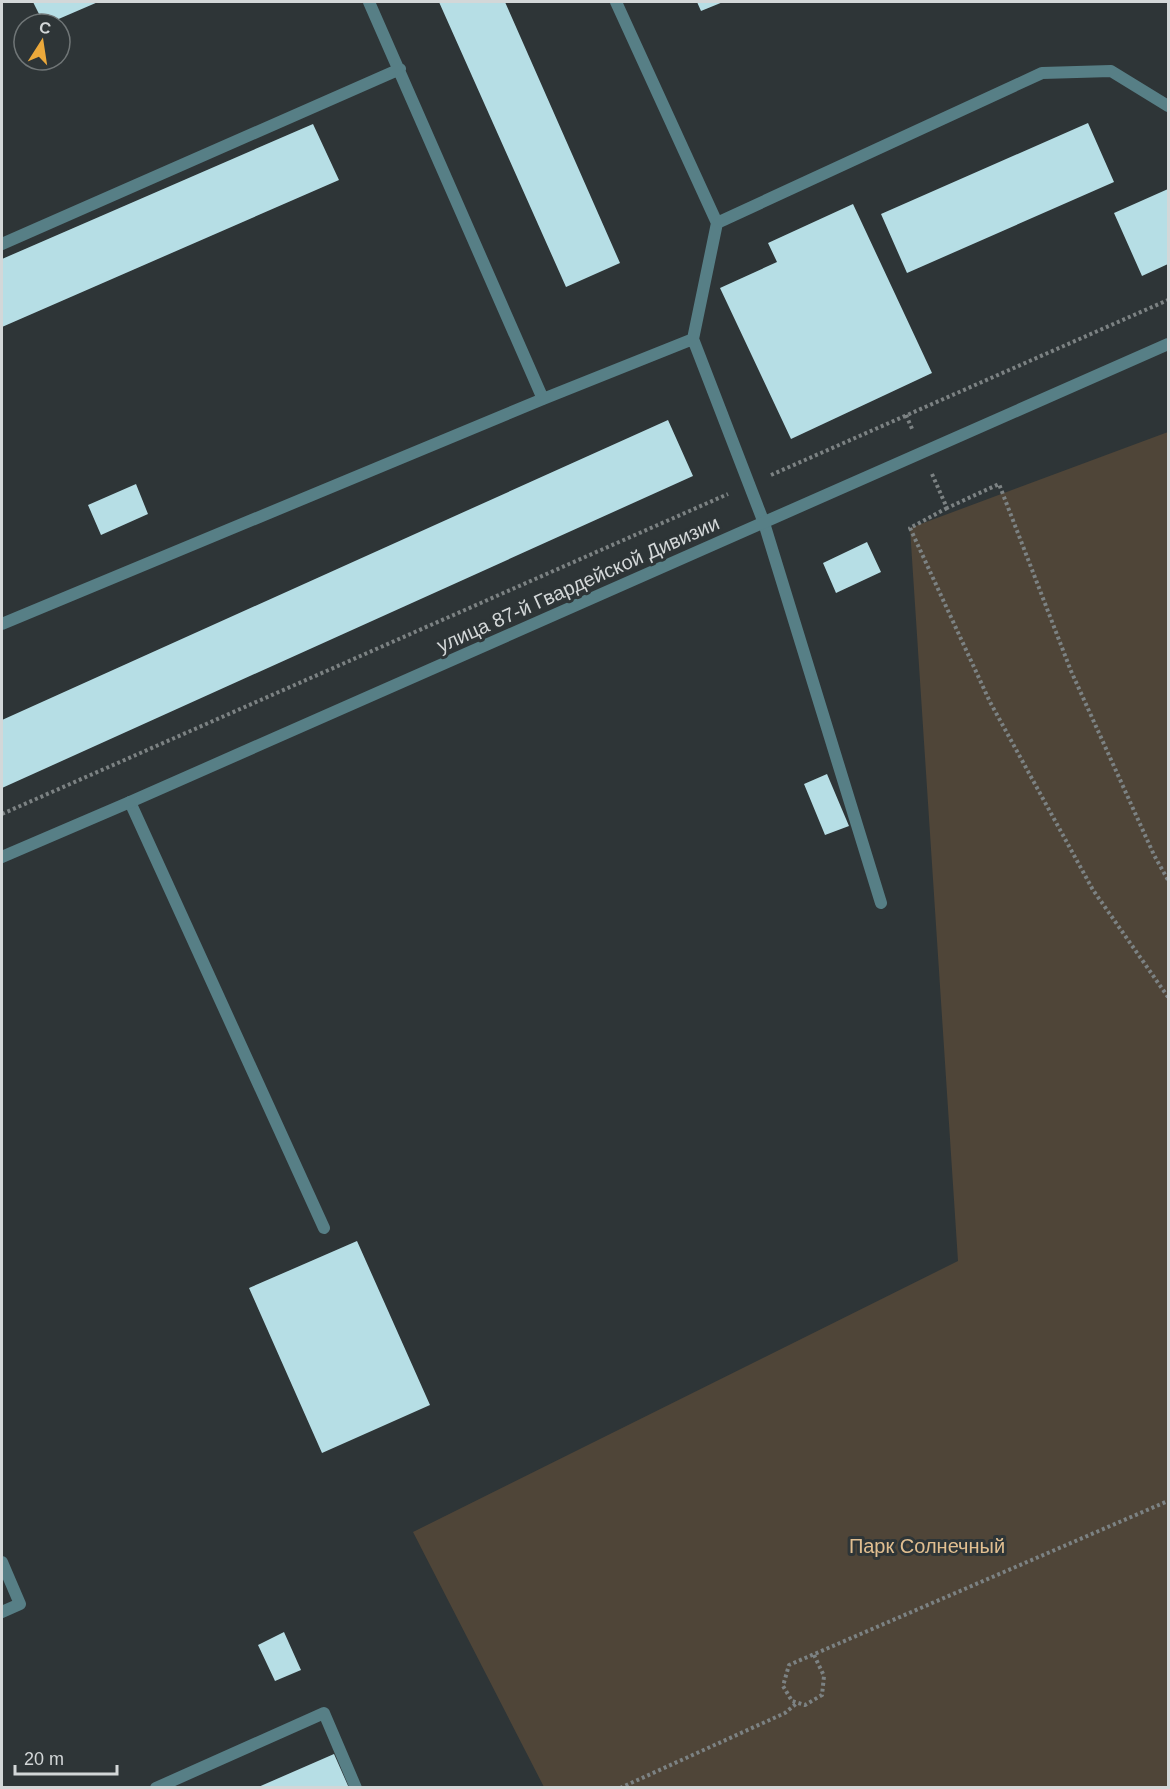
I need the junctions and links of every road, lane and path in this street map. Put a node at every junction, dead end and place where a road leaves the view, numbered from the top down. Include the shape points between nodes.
1 (369, 2) edge
2 (616, 2) edge
3 (399, 69) junction
4 (1168, 106) edge
5 (717, 223) junction
6 (2, 244) edge
7 (1168, 300) edge
8 (693, 339) junction
9 (1168, 344) edge
10 (543, 399) junction
11 (906, 415) junction
12 (923, 454) junction
13 (750, 485) junction
14 (947, 508) junction
15 (764, 523) junction
16 (2, 624) edge
17 (130, 802) junction
18 (2, 814) edge
19 (2, 857) edge
20 (1168, 879) edge
21 (881, 903) dead end
22 (1168, 997) edge
23 (324, 1228) dead end
24 (1168, 1501) edge
25 (2, 1562) edge
26 (2, 1612) edge
27 (814, 1655) junction
28 (798, 1702) junction
29 (156, 1788) edge
30 (356, 1788) edge
31 (620, 1788) edge

1 - 3 street
2 - 5 street
3 - 6 street
3 - 10 street
4 - 5 street via 1112,71 1042,73
5 - 8 street
7 - 11 path
8 - 10 street
8 - 13 street
9 - 12 street, улица 87-й Гвардейской Дивизии
10 - 16 street
11 - 12 path
11 - 13 path
12 - 14 path
12 - 15 street, улица 87-й Гвардейской Дивизии
13 - 15 street
13 - 18 path
14 - 20 path via 999,484 1071,671
14 - 22 path via 910,528 990,702 1087,879
15 - 17 street, улица 87-й Гвардейской Дивизии
15 - 21 street
17 - 19 street, улица 87-й Гвардейской Дивизии
17 - 23 street
24 - 27 path
25 - 26 street via 20,1604
27 - 28 path via 824,1676 822,1695 805,1704
27 - 28 path via 789,1665 783,1686 792,1701
28 - 31 path via 785,1713
29 - 30 street via 324,1713

